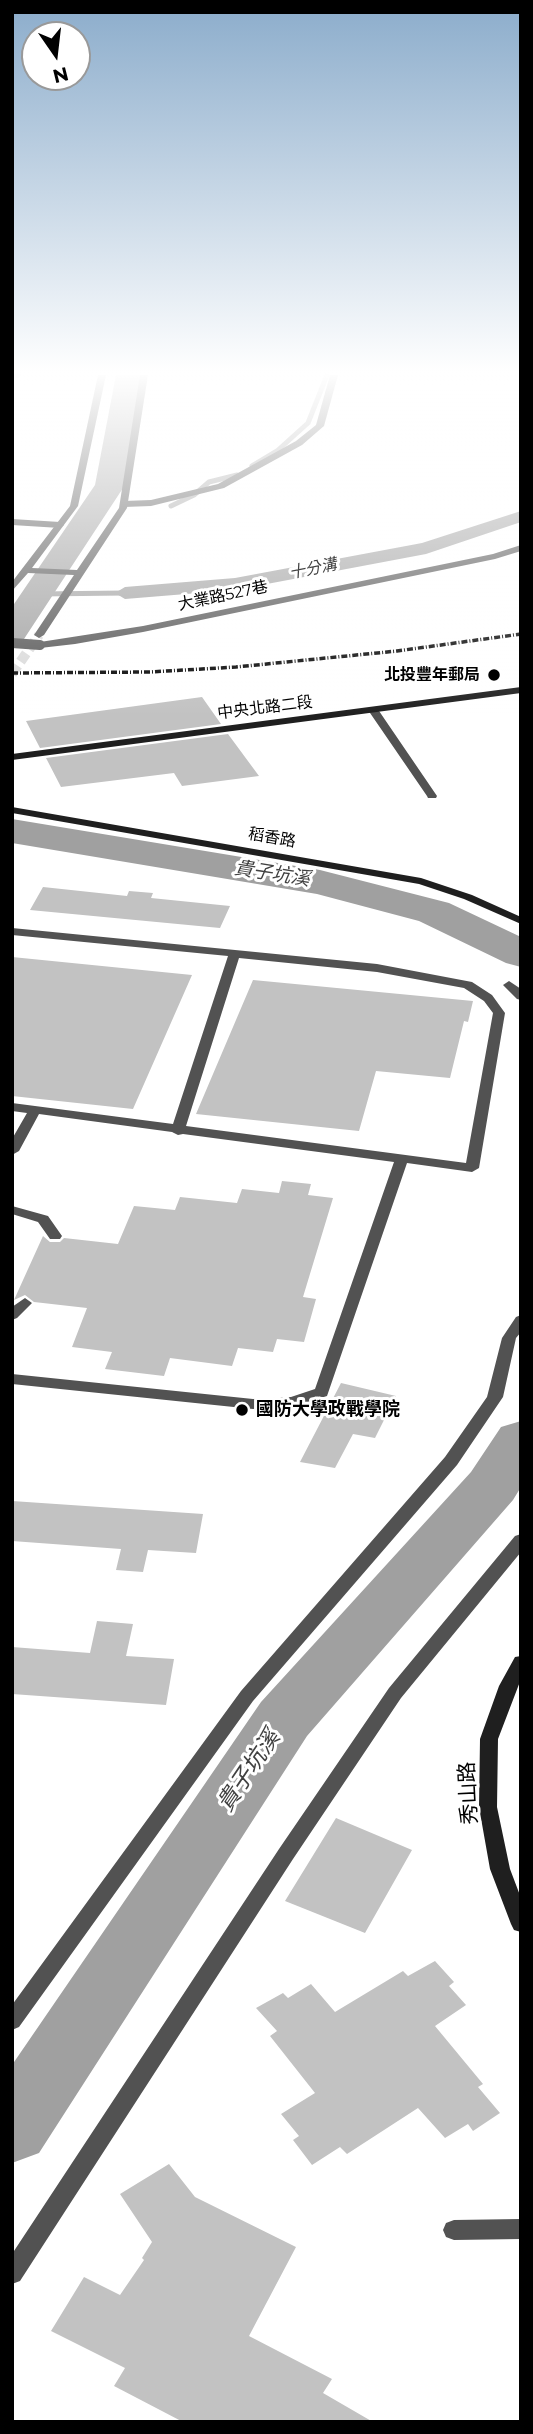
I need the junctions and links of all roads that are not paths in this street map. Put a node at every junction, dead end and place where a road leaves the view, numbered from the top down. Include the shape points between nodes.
1 (78, 489) edge
2 (126, 489) edge
3 (206, 489) edge
4 (124, 504) junction
5 (12, 522) edge
6 (60, 525) junction
7 (521, 548) edge
8 (26, 570) junction
9 (77, 573) junction
10 (12, 588) edge
11 (39, 640) junction
12 (12, 643) edge
13 (521, 690) edge
14 (373, 710) junction
15 (12, 757) edge
16 (432, 796) dead end
17 (12, 810) edge
18 (521, 921) edge
19 (12, 931) edge
20 (235, 953) junction
21 (521, 982) edge
22 (521, 996) edge
23 (12, 1107) edge
24 (35, 1110) junction
25 (178, 1131) junction
26 (12, 1151) edge
27 (401, 1160) junction
28 (12, 1210) edge
29 (55, 1236) dead end
30 (25, 1303) dead end
31 (12, 1315) edge
32 (521, 1320) edge
33 (12, 1379) edge
34 (521, 1539) edge
35 (521, 1662) edge
36 (521, 1924) edge
37 (12, 2021) edge
38 (521, 2229) edge
39 (454, 2230) dead end
40 (12, 2274) edge

1 - 6 street via 74,506
2 - 4 street
3 - 4 street via 151,503
4 - 9 street
5 - 6 street
6 - 8 street
7 - 11 street, 大業路527巷 via 75,642
8 - 9 street
8 - 10 street
9 - 11 street
11 - 12 street, 大業路527巷, bridge
13 - 14 street, 中央北路二段
14 - 15 street, 中央北路二段
14 - 16 street
17 - 18 street, 稻香路 via 421,881
19 - 20 street
20 - 25 street
20 - 27 street via 377,968 468,985 488,998 499,1013 472,1168
21 - 22 street via 509,985
23 - 24 street
24 - 25 street
24 - 26 street
25 - 27 street
27 - 33 street via 322,1392 292,1402 253,1404
28 - 29 street via 43,1219
30 - 31 street
32 - 37 street via 509,1338 495,1397 451,1461 247,1696
34 - 40 street via 395,1693
35 - 36 street, 秀山路 via 489,1739 488,1807 500,1869
38 - 39 street

